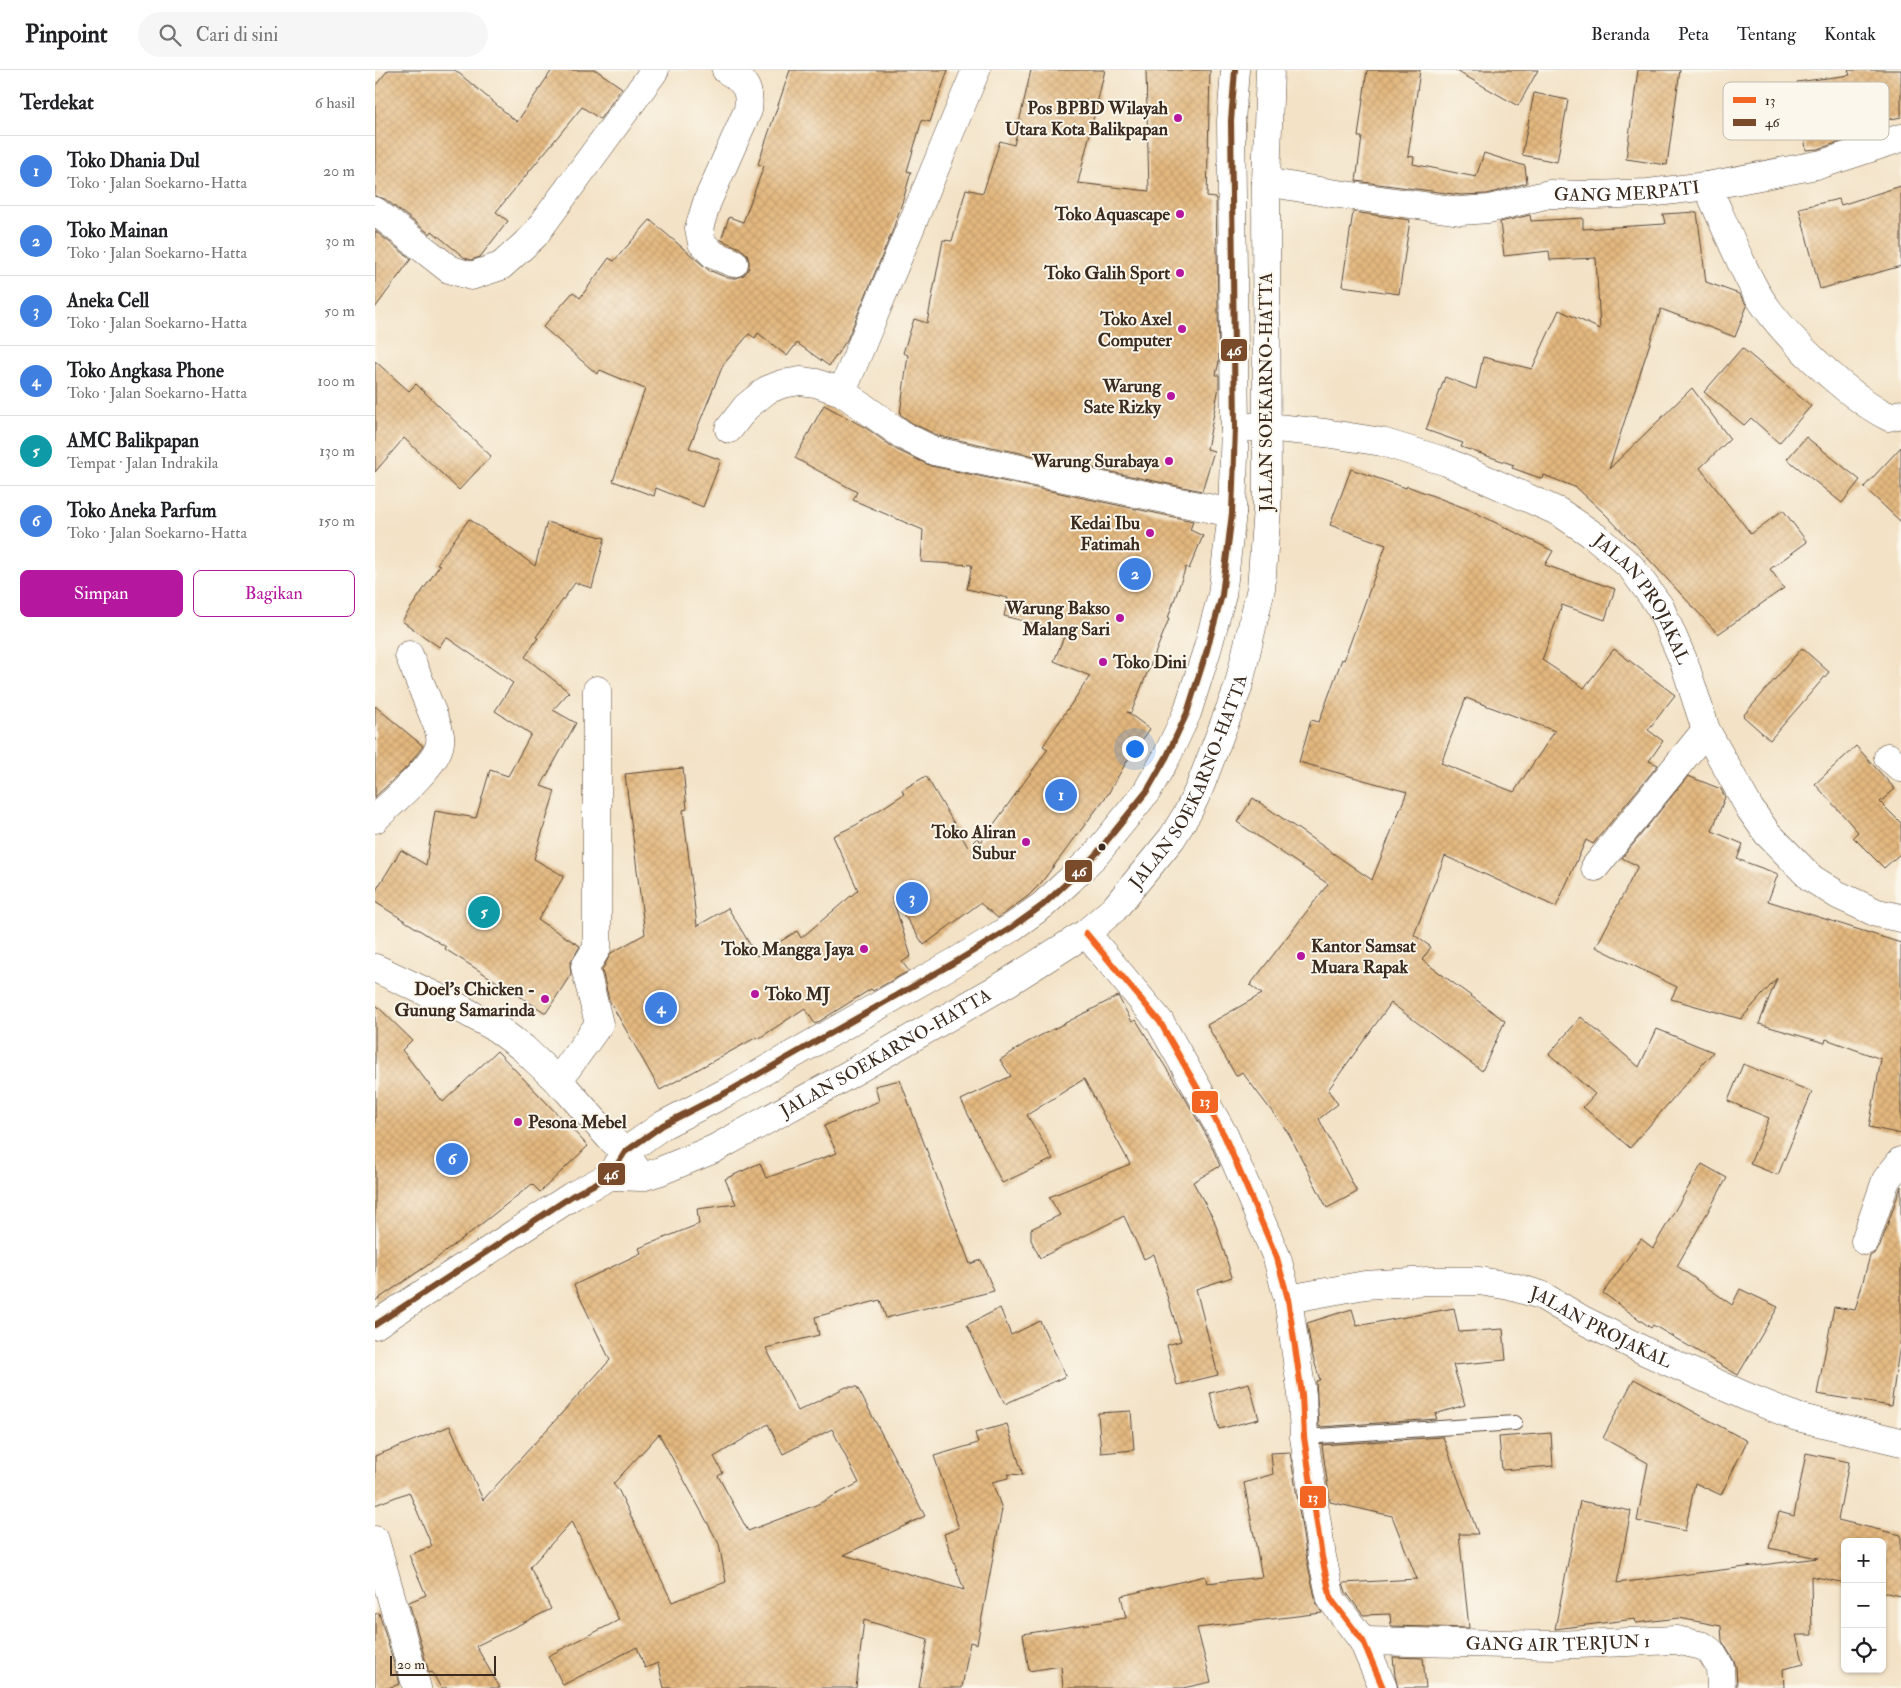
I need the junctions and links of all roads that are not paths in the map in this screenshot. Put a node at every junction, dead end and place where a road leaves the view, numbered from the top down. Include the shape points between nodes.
1 (655, 70) edge
2 (726, 70) edge
3 (976, 70) edge
4 (1235, 70) edge
5 (1270, 70) edge
6 (1231, 122) junction
7 (1267, 122) junction
8 (1901, 138) edge
9 (1266, 182) junction
10 (1707, 186) junction
11 (375, 212) edge
12 (734, 264) dead end
13 (842, 392) junction
14 (1901, 414) edge
15 (1235, 427) junction
16 (1267, 427) junction
17 (729, 429) dead end
18 (1232, 513) junction
19 (409, 655) dead end
20 (597, 690) dead end
21 (1706, 730) junction
22 (375, 819) edge
23 (1595, 867) dead end
24 (1901, 918) edge
25 (1086, 933) junction
26 (375, 968) edge
27 (558, 1082) junction
28 (625, 1152) junction
29 (1901, 1161) edge
30 (610, 1176) junction
31 (642, 1177) junction
32 (1865, 1241) dead end
33 (1288, 1300) junction
34 (375, 1325) edge
35 (1515, 1423) dead end
36 (1304, 1437) junction
37 (1901, 1442) edge
38 (375, 1540) edge
39 (1363, 1641) junction
40 (417, 1688) edge
41 (1383, 1688) edge
42 (1721, 1688) edge

1 - 11 main road via 534,236 501,266 471,276 449,269
2 - 12 main road via 747,88 749,110 707,202 699,228 702,244 714,255
3 - 13 main road
4 - 6 main road, JALAN SOEKARNO-HATTA
5 - 7 main road, JALAN SOEKARNO-HATTA
6 - 7 main road
6 - 15 main road, JALAN SOEKARNO-HATTA
7 - 9 main road, JALAN SOEKARNO-HATTA
8 - 10 main road via 1821,164
9 - 10 main road, GANG MERPATI via 1460,211 1489,209 1549,194 1649,193
9 - 16 main road, JALAN SOEKARNO-HATTA
10 - 14 main road, GANG MERPATI via 1756,291 1775,318 1808,355 1871,408 1889,417
13 - 17 main road via 816,383 782,384 767,390 746,407
13 - 18 main road via 904,436 934,451
15 - 16 main road, JALAN PROJAKAL
15 - 18 main road, JALAN SOEKARNO-HATTA
16 - 21 main road, JALAN PROJAKAL via 1382,442 1447,462 1559,512 1596,537 1631,567 1659,608 1684,662
16 - 25 main road, JALAN SOEKARNO-HATTA via 1267,508 1261,588 1238,688 1199,789 1172,838 1115,909
18 - 28 main road, JALAN SOEKARNO-HATTA via 1222,595 1187,713 1147,791 1097,853 1043,905 1011,928 738,1086 663,1125
19 - 22 main road via 438,727 439,749 431,763
20 - 27 main road via 597,948 585,967 599,1024
21 - 23 main road
21 - 24 main road, JALAN PROJAKAL via 1750,810 1767,834 1805,872 1860,906
25 - 31 main road, JALAN SOEKARNO-HATTA via 1007,984 765,1121 713,1149
25 - 33 main road via 1160,1022 1224,1134 1277,1258
26 - 27 main road via 496,1028 523,1048
27 - 28 main road
28 - 30 main road, JALAN SOEKARNO-HATTA
28 - 31 main road
29 - 32 main road via 1886,1180
30 - 31 main road, JALAN SOEKARNO-HATTA
30 - 34 main road, JALAN SOEKARNO-HATTA via 572,1196
33 - 36 main road via 1302,1395
33 - 37 main road, JALAN PROJAKAL via 1365,1285 1428,1281 1479,1281 1510,1286 1541,1296 1649,1353 1797,1417
35 - 36 lane
36 - 39 main road via 1331,1599
38 - 40 main road
39 - 41 main road
39 - 42 main road, GANG AIR TERJUN 1 via 1554,1644 1684,1641 1703,1646 1711,1652 1720,1667

